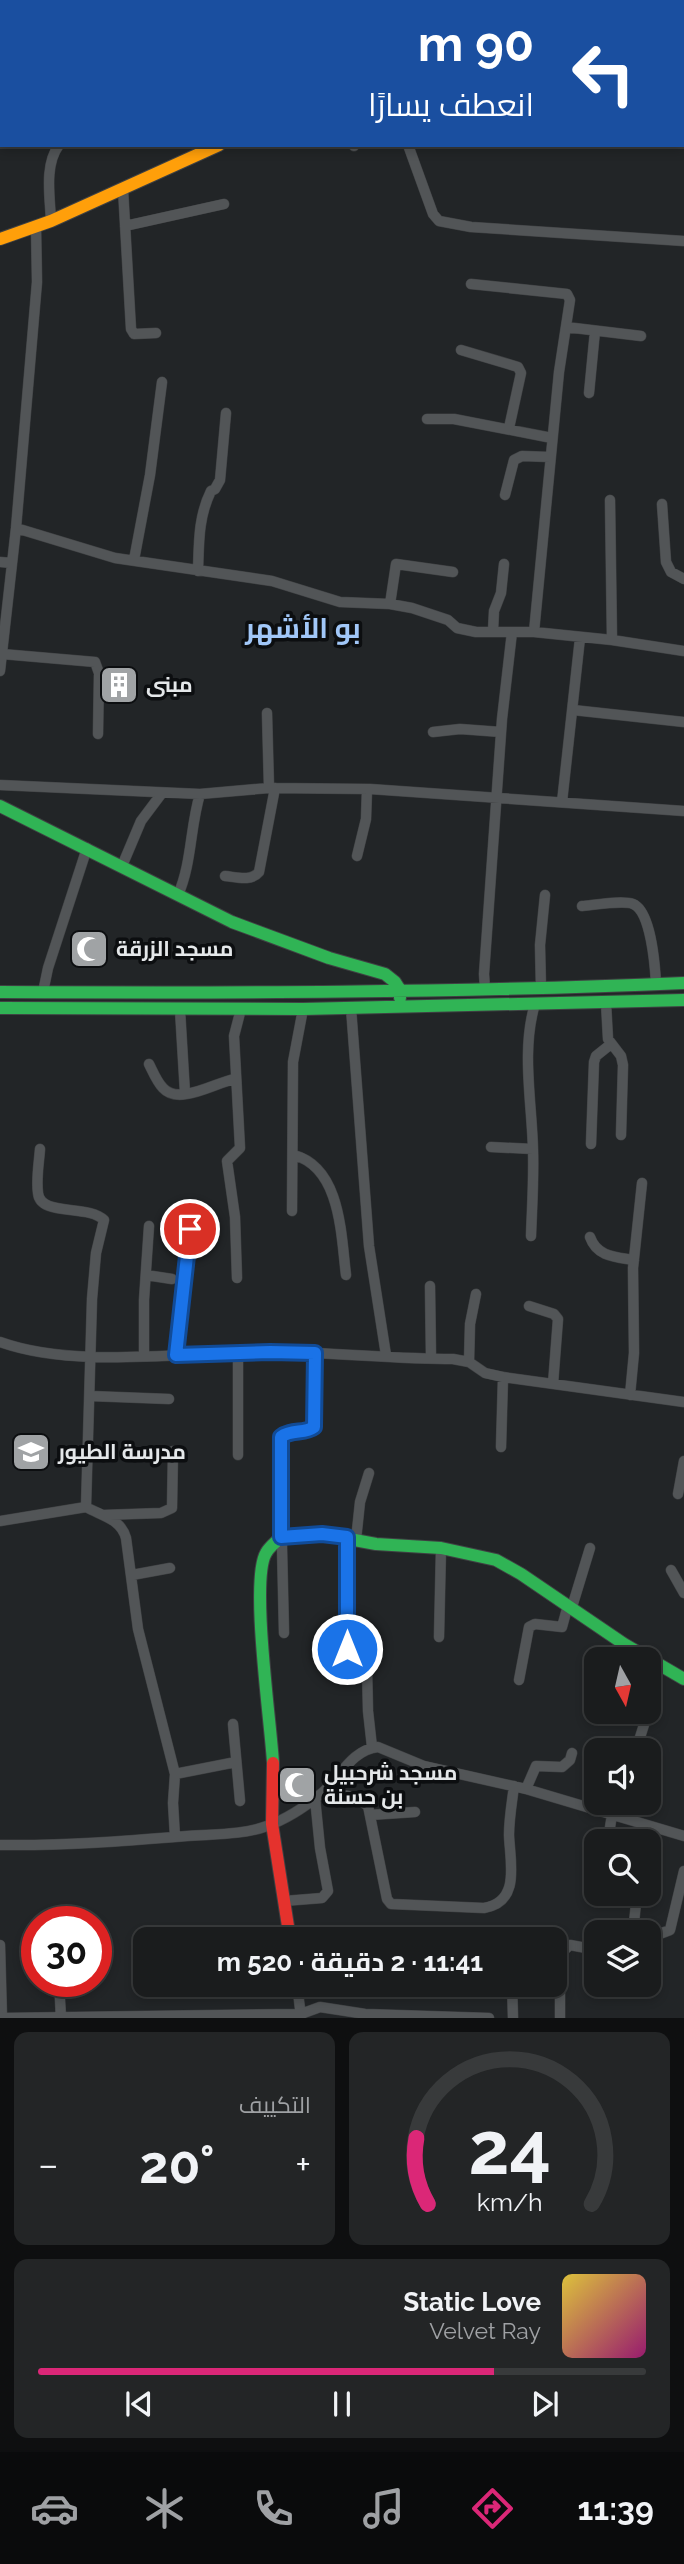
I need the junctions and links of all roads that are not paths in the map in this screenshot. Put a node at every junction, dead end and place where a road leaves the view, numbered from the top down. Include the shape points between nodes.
1 (58, 147) edge
2 (215, 147) edge
3 (409, 147) edge
4 (123, 189) junction
5 (224, 204) dead end
6 (51, 221) junction
7 (36, 226) junction
8 (125, 226) junction
9 (0, 239) edge
10 (684, 241) edge
11 (471, 284) dead end
12 (566, 327) junction
13 (595, 331) junction
14 (156, 333) dead end
15 (641, 336) dead end
16 (461, 350) dead end
17 (162, 382) dead end
18 (589, 393) dead end
19 (226, 413) dead end
20 (427, 419) dead end
21 (509, 428) junction
22 (552, 438) junction
23 (550, 457) junction
24 (505, 495) dead end
25 (610, 500) dead end
26 (662, 504) dead end
27 (16, 528) junction
28 (134, 559) junction
29 (0, 562) edge
30 (12, 563) junction
31 (504, 564) dead end
32 (198, 571) junction
33 (453, 572) dead end
34 (684, 579) edge
35 (4, 598) edge
36 (390, 604) junction
37 (492, 631) junction
38 (512, 632) junction
39 (534, 632) junction
40 (580, 638) junction
41 (612, 640) junction
42 (684, 651) edge
43 (2, 654) junction
44 (0, 671) edge
45 (572, 710) junction
46 (267, 713) dead end
47 (684, 722) edge
48 (433, 732) dead end
49 (501, 732) junction
50 (98, 734) dead end
51 (0, 785) edge
52 (272, 788) junction
53 (367, 789) junction
54 (162, 793) junction
55 (200, 794) junction
56 (497, 798) junction
57 (562, 802) junction
58 (0, 806) edge
59 (684, 811) edge
60 (87, 848) junction
61 (357, 856) dead end
62 (122, 866) junction
63 (225, 876) dead end
64 (178, 895) junction
65 (545, 895) dead end
66 (582, 906) dead end
67 (656, 983) junction
68 (684, 983) edge
69 (485, 989) junction
70 (541, 989) junction
71 (400, 990) junction
72 (0, 992) edge
73 (43, 992) junction
74 (684, 1000) edge
75 (606, 1003) junction
76 (535, 1004) junction
77 (400, 1007) junction
78 (0, 1008) edge
79 (351, 1008) junction
80 (240, 1009) junction
81 (303, 1009) junction
82 (180, 1010) junction
83 (611, 1044) junction
84 (149, 1065) dead end
85 (235, 1079) junction
86 (185, 1093) junction
87 (621, 1135) dead end
88 (591, 1144) dead end
89 (491, 1147) dead end
90 (40, 1149) dead end
91 (533, 1149) junction
92 (294, 1155) junction
93 (642, 1183) dead end
94 (292, 1211) dead end
95 (149, 1226) dead end
96 (190, 1229) dead end
97 (531, 1236) dead end
98 (590, 1237) dead end
99 (634, 1260) junction
100 (146, 1275) junction
101 (346, 1275) dead end
102 (237, 1278) dead end
103 (172, 1279) dead end
104 (430, 1286) dead end
105 (476, 1294) dead end
106 (529, 1306) dead end
107 (0, 1342) edge
108 (239, 1353) junction
109 (315, 1353) junction
110 (144, 1355) junction
111 (176, 1355) junction
112 (386, 1355) junction
113 (91, 1357) junction
114 (431, 1358) junction
115 (469, 1362) junction
116 (503, 1377) junction
117 (553, 1384) junction
118 (630, 1395) junction
119 (90, 1396) junction
120 (169, 1399) dead end
121 (684, 1402) edge
122 (501, 1447) dead end
123 (173, 1451) dead end
124 (238, 1455) dead end
125 (684, 1461) edge
126 (369, 1473) dead end
127 (678, 1494) dead end
128 (86, 1507) junction
129 (99, 1515) junction
130 (0, 1521) edge
131 (281, 1537) junction
132 (352, 1538) junction
133 (441, 1548) junction
134 (590, 1548) dead end
135 (170, 1568) dead end
136 (671, 1570) dead end
137 (132, 1575) junction
138 (684, 1593) edge
139 (570, 1606) junction
140 (284, 1633) dead end
141 (439, 1637) dead end
142 (624, 1644) junction
143 (623, 1647) edge
144 (629, 1647) edge
145 (347, 1649) dead end
146 (662, 1667) edge
147 (367, 1668) dead end
148 (684, 1679) edge
149 (519, 1680) dead end
150 (233, 1724) dead end
151 (372, 1747) junction
152 (572, 1754) dead end
153 (236, 1762) junction
154 (175, 1774) junction
155 (514, 1786) junction
156 (526, 1789) junction
157 (320, 1795) junction
158 (240, 1801) dead end
159 (584, 1806) edge
160 (415, 1812) dead end
161 (370, 1815) junction
162 (615, 1815) joint
163 (272, 1824) junction
164 (611, 1829) edge
165 (684, 1836) edge
166 (175, 1837) junction
167 (0, 1845) edge
168 (684, 1871) edge
169 (284, 1901) junction
170 (288, 1927) edge
171 (661, 1934) edge
172 (0, 1945) edge
173 (584, 1947) edge
174 (60, 1997) edge
175 (299, 1997) edge
176 (512, 1997) edge
177 (301, 2016) edge
178 (61, 2017) edge
179 (422, 2017) edge
180 (2, 2018) edge
181 (489, 2018) edge
182 (513, 2018) edge
183 (560, 2018) edge

1 - 6 street via 51,165
2 - 4 main road
3 - 10 street via 439,221
4 - 6 main road
4 - 8 street
5 - 8 street
6 - 7 main road
7 - 9 main road
7 - 27 street via 37,282
8 - 14 street via 131,330 134,334
11 - 12 street via 567,295
12 - 13 street
12 - 22 street
13 - 15 street
13 - 18 street
16 - 21 street via 518,368 521,373
17 - 28 street
19 - 32 street via 220,480 202,512
20 - 21 street
21 - 22 street
22 - 23 street
23 - 24 street via 514,460
23 - 39 street
25 - 41 street
26 - 34 street via 666,562 671,572
27 - 28 street via 115,558
27 - 30 street
28 - 32 street
29 - 30 street
30 - 35 street
31 - 37 street
32 - 36 street via 272,581 340,602
33 - 36 street via 396,564
35 - 43 street
36 - 37 street via 429,613 457,628
37 - 38 street
38 - 39 street
38 - 49 street
39 - 40 street
40 - 41 street
40 - 45 street
41 - 42 street
43 - 44 street
43 - 50 street via 95,663 99,673
45 - 47 street
45 - 57 street
46 - 52 street
48 - 49 street
49 - 56 street
51 - 54 street
52 - 53 street
52 - 55 street
52 - 63 street via 259,872 246,878
53 - 56 street
53 - 61 street
54 - 55 street
54 - 62 street via 141,821
55 - 64 street via 192,819 186,876
56 - 57 street
56 - 69 street
57 - 59 street
58 - 60 main road
60 - 62 main road
60 - 73 street
62 - 64 main road
64 - 71 main road via 264,935 385,974
65 - 70 street
66 - 67 street via 630,903 639,908 653,941
67 - 68 main road
67 - 70 main road
69 - 70 main road
69 - 71 main road
71 - 73 main road
71 - 77 main road
72 - 73 main road
74 - 75 main road
75 - 76 main road
75 - 83 street
76 - 77 main road
76 - 91 street via 529,1042
77 - 79 main road
78 - 82 main road
79 - 81 main road
79 - 112 street via 369,1246
80 - 81 main road
80 - 82 main road
80 - 85 street via 234,1036
81 - 92 street via 293,1062
82 - 86 street
83 - 87 street via 623,1065
83 - 88 street via 594,1062
84 - 86 street via 164,1090
85 - 86 street
85 - 102 street via 240,1148 228,1161
89 - 91 street
90 - 113 street via 37,1195 41,1203 87,1211 104,1220 96,1253
91 - 97 street
92 - 94 street
92 - 101 street via 314,1164 327,1184 339,1219
93 - 99 street
95 - 100 street
96 - 111 street
98 - 99 street via 603,1253
99 - 118 street
100 - 103 street
100 - 110 street
104 - 114 street
105 - 115 street
106 - 117 street via 558,1319
107 - 113 street via 26,1351
108 - 109 street
108 - 111 street
108 - 124 street
109 - 112 street
109 - 131 street via 314,1427 281,1437
110 - 111 street
110 - 113 street
112 - 114 street
113 - 119 street
114 - 115 street
115 - 116 street via 485,1373
116 - 117 street
116 - 122 street
117 - 118 street
118 - 121 street
119 - 120 street
119 - 128 street
123 - 129 street via 173,1508 161,1513
125 - 127 street
126 - 132 street
128 - 129 street
128 - 130 street
129 - 137 street via 124,1528
131 - 132 main road via 322,1534
131 - 140 street
131 - 163 main road via 266,1552 261,1567 273,1761
132 - 133 main road
132 - 145 street
133 - 139 main road via 501,1563
133 - 141 street
134 - 139 street
135 - 137 street
136 - 138 street
137 - 154 street via 136,1617
139 - 142 main road
139 - 149 street via 562,1627 529,1627
142 - 143 street
142 - 144 main road
146 - 148 main road
147 - 151 street
150 - 153 street
151 - 155 street via 424,1766
151 - 157 street via 348,1764
152 - 156 street via 562,1767 536,1766
153 - 154 street
153 - 158 street
154 - 166 street
155 - 156 street
155 - 161 street via 509,1825 511,1879 506,1895 495,1906 391,1904
156 - 159 street
157 - 161 street via 363,1800
157 - 163 street
157 - 169 street via 320,1848 328,1891 322,1898
160 - 161 street
162 - 164 street
162 - 165 street
163 - 166 street
163 - 169 main road
166 - 167 street via 58,1846
168 - 171 street via 671,1927
169 - 170 main road
172 - 180 street
173 - 183 street via 573,1945 560,1954
174 - 178 street
175 - 177 street
176 - 182 street
177 - 178 street
177 - 179 street via 320,2007
178 - 180 street
179 - 181 street

